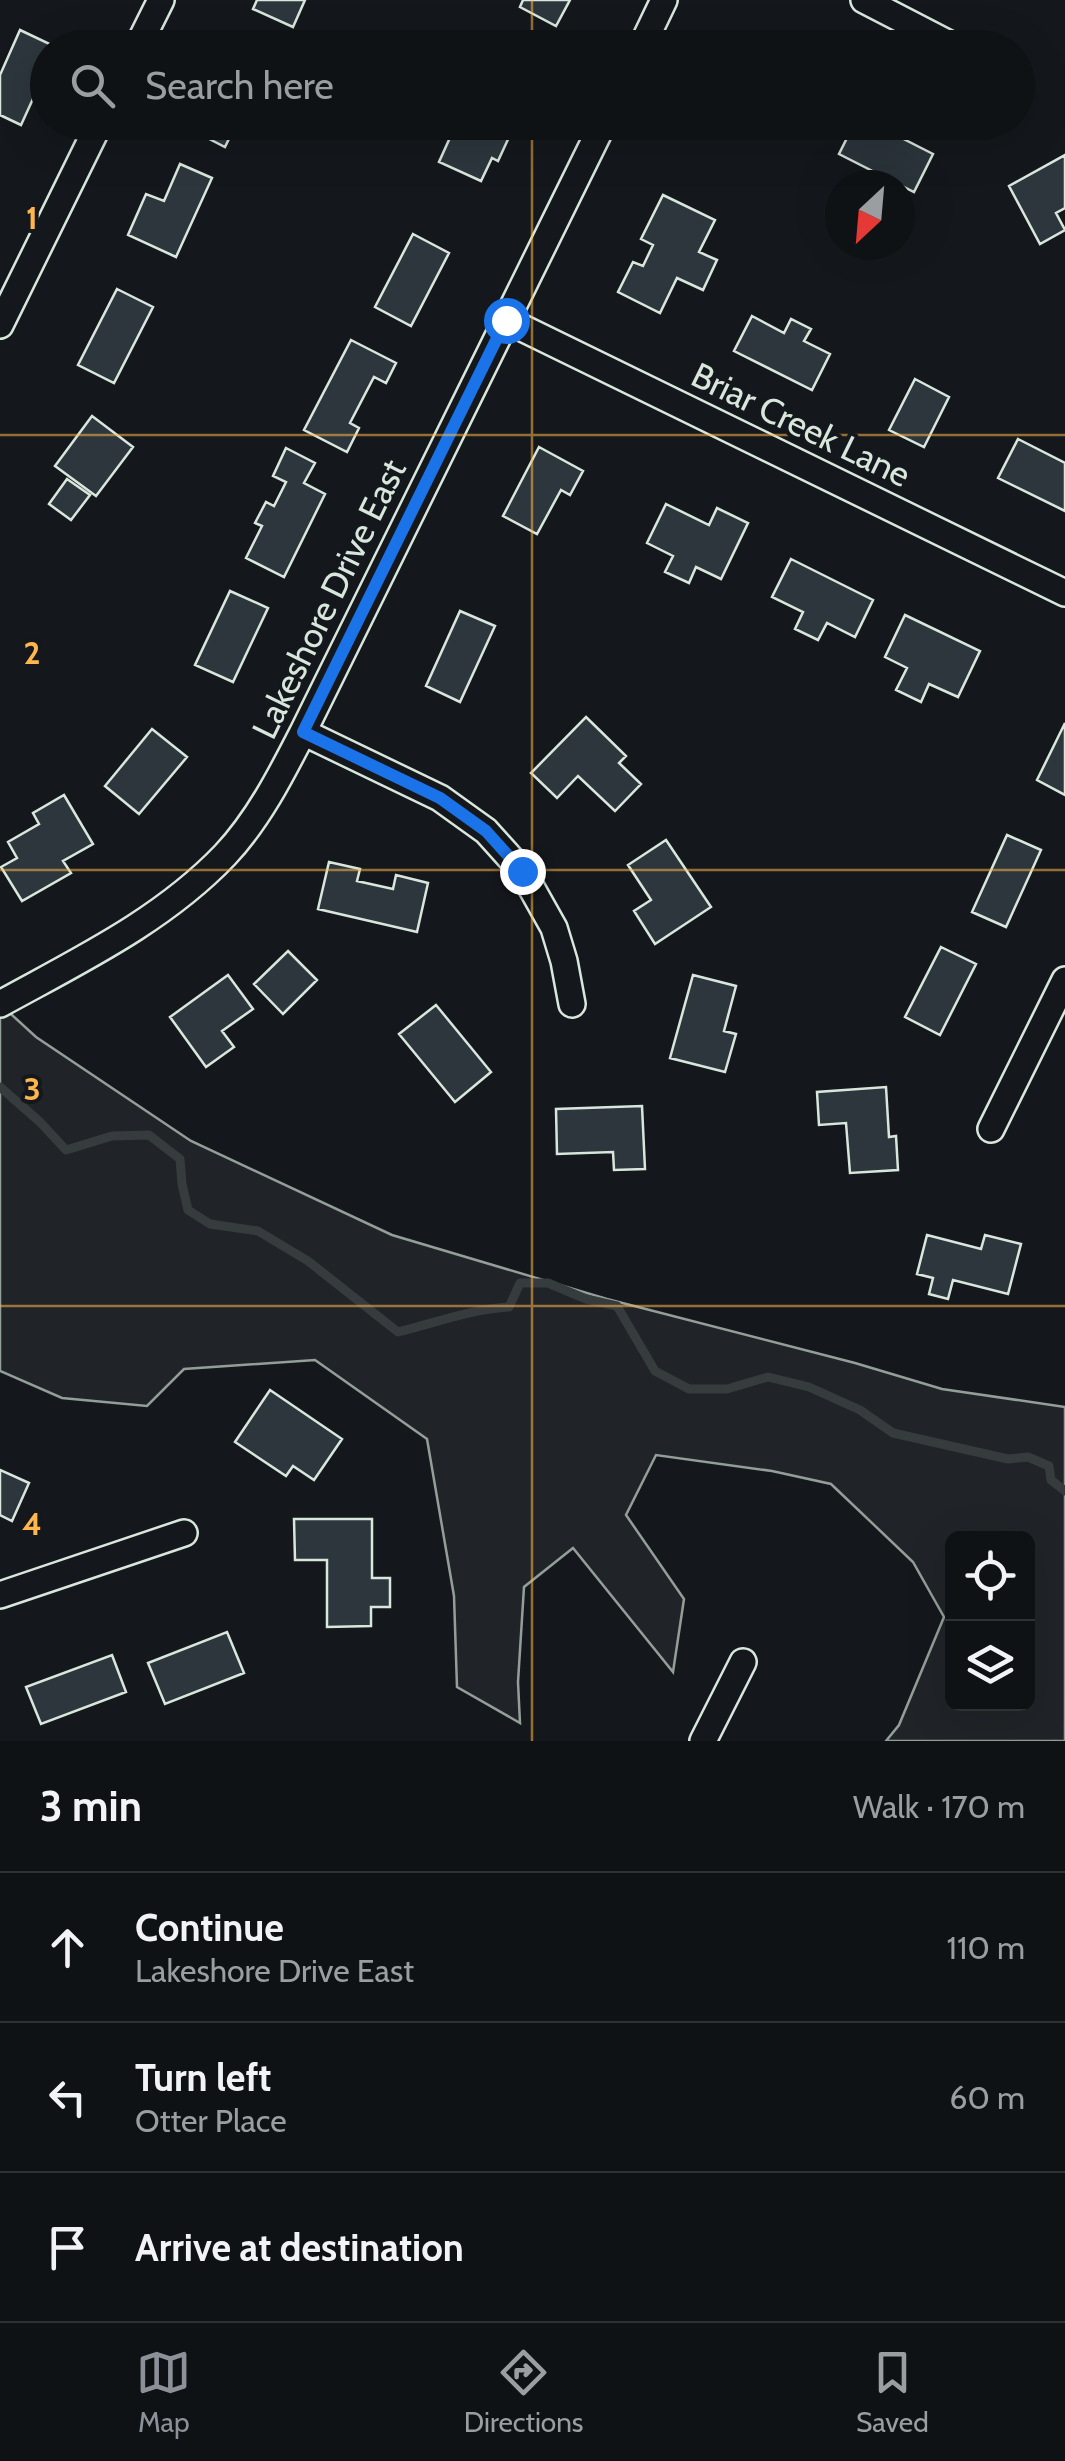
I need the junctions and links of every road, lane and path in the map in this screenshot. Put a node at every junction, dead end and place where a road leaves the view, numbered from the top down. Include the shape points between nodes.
1 (162, 0) edge
2 (664, 0) edge
3 (864, 0) edge
4 (146, 30) edge
5 (650, 30) edge
6 (923, 30) edge
7 (91, 140) edge
8 (595, 140) edge
9 (506, 320) junction
10 (0, 325) edge
11 (1065, 594) edge
12 (303, 732) junction
13 (1065, 980) edge
14 (0, 1004) edge
15 (572, 1004) dead end
16 (990, 1129) dead end
17 (184, 1532) dead end
18 (0, 1595) edge
19 (743, 1662) dead end
20 (703, 1741) edge

1 - 4 street
2 - 5 street
3 - 6 street
7 - 10 street
8 - 9 street, Lakeshore Drive East
9 - 11 street, Briar Creek Lane
9 - 12 street, Lakeshore Drive East
12 - 14 street, Lakeshore Drive East via 255,817 184,892 118,939
12 - 15 street via 440,798 486,831 522,871 554,928
13 - 16 street
17 - 18 street
19 - 20 street

